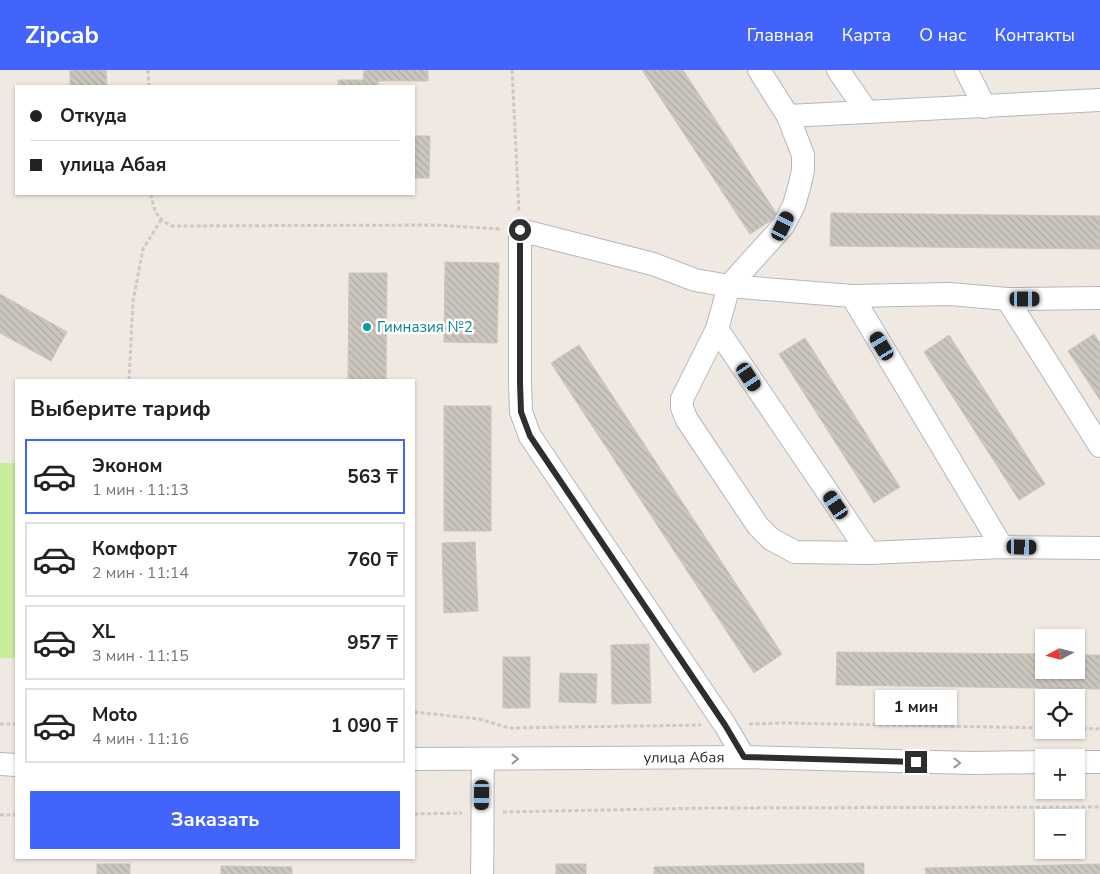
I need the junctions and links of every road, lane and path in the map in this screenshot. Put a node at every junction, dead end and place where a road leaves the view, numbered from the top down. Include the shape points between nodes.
1 (148, 70) edge
2 (512, 70) edge
3 (758, 70) edge
4 (838, 70) edge
5 (966, 70) edge
6 (149, 85) edge
7 (1100, 100) edge
8 (985, 107) junction
9 (867, 112) junction
10 (788, 116) junction
11 (152, 195) edge
12 (161, 220) junction
13 (520, 230) junction
14 (729, 286) junction
15 (852, 296) junction
16 (1100, 298) edge
17 (1007, 299) junction
18 (717, 329) junction
19 (129, 379) edge
20 (1100, 446) edge
21 (1002, 547) junction
22 (1100, 548) edge
23 (868, 553) junction
24 (0, 724) edge
25 (15, 724) edge
26 (1085, 728) edge
27 (1100, 729) edge
28 (744, 757) junction
29 (483, 759) junction
30 (415, 760) edge
31 (1035, 762) edge
32 (1085, 762) edge
33 (1100, 762) edge
34 (0, 764) edge
35 (15, 764) edge
36 (1100, 807) edge
37 (482, 813) junction
38 (415, 814) edge
39 (0, 815) edge
40 (15, 815) edge
41 (482, 874) edge

1 - 6 path
2 - 13 path
3 - 10 street
4 - 9 street
5 - 8 street
7 - 8 street
8 - 9 street
9 - 10 street
10 - 14 street via 803,155 803,170 794,205 783,226
11 - 12 path via 154,208
12 - 13 path via 172,226 435,225
12 - 19 path via 143,249 133,301
13 - 14 street via 653,264 695,280
13 - 28 street via 521,412 530,436
14 - 15 street
14 - 18 street
15 - 17 street via 950,294
15 - 21 street
16 - 17 street
17 - 20 street
18 - 23 street
18 - 23 street via 682,399 682,408 758,526 771,539 795,552
21 - 22 street
21 - 23 street
24 - 25 path
26 - 27 path
29 -> 28 street, улица Абая
28 -> 31 street, улица Абая
29 - 30 street, улица Абая
29 - 37 street
32 - 33 street
34 - 35 street
36 - 37 path via 720,808
37 - 38 path
37 - 41 street
39 - 40 path

